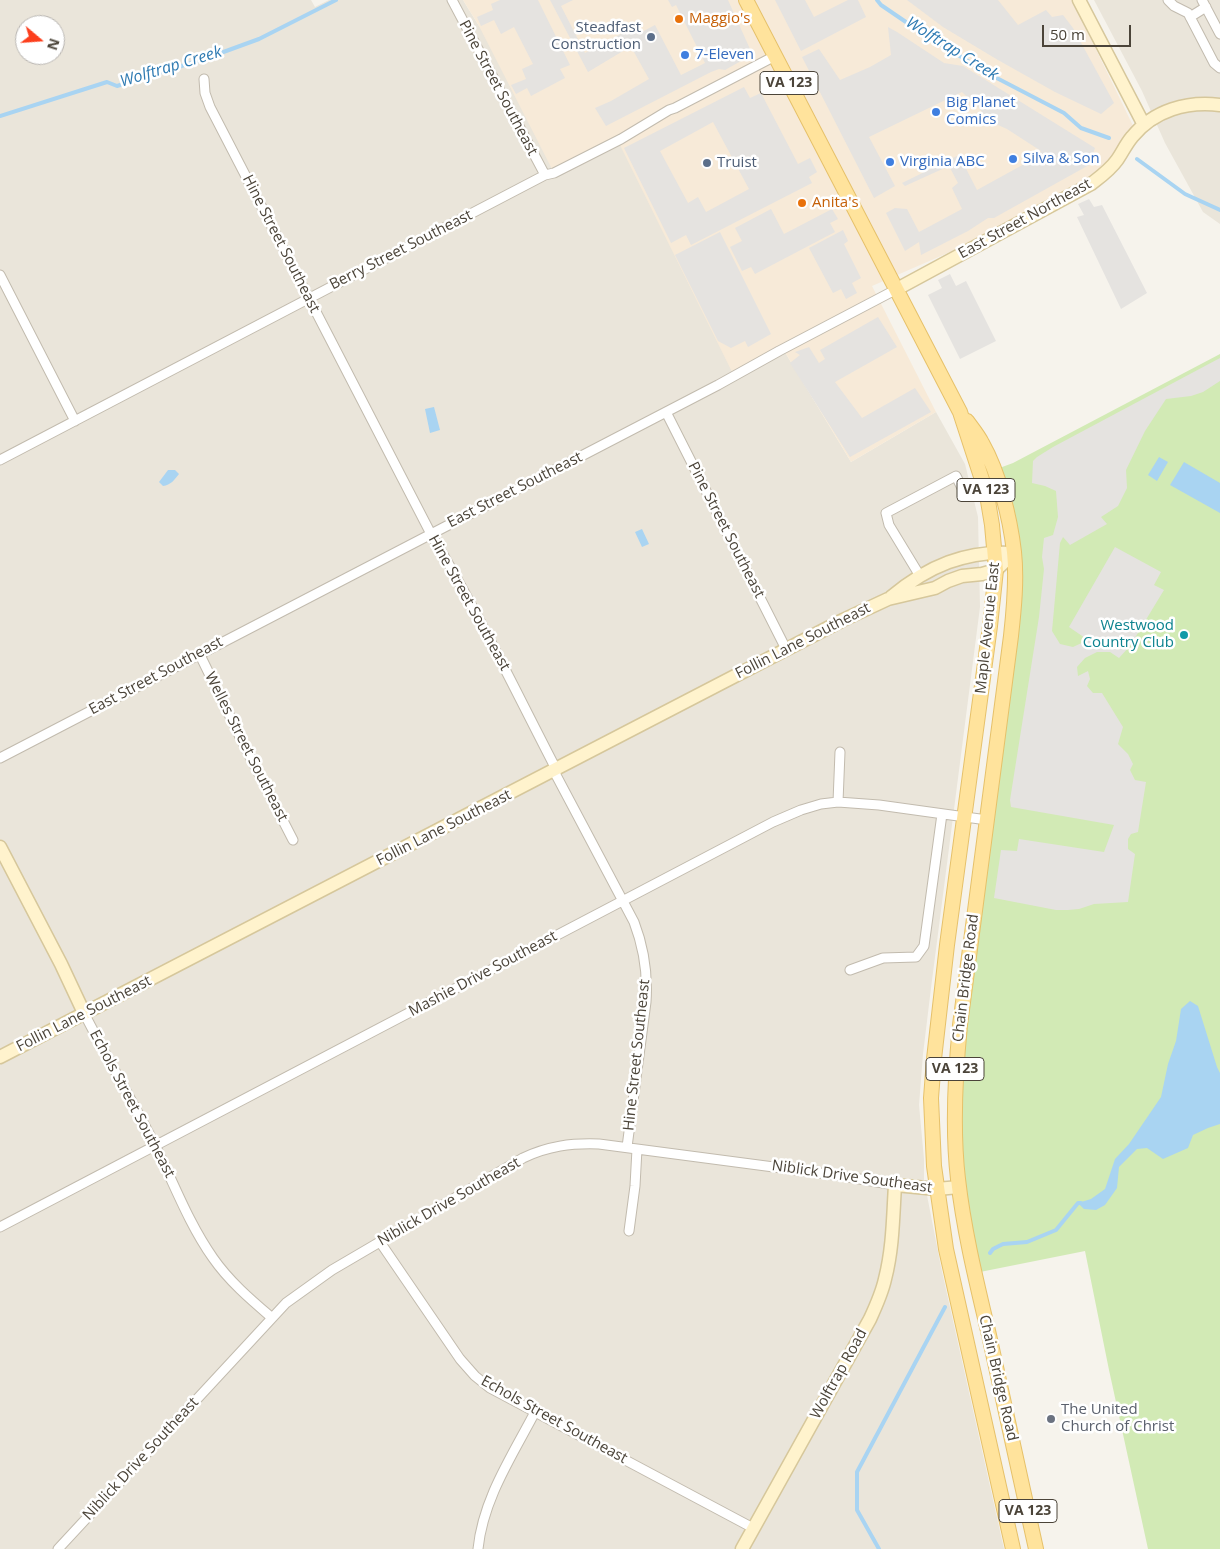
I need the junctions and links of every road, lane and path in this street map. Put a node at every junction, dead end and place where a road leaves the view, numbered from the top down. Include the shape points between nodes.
1 (452, 0) edge
2 (746, 0) edge
3 (1079, 0) edge
4 (1168, 0) edge
5 (1204, 4) edge
6 (1190, 17) junction
7 (1220, 34) edge
8 (775, 56) junction
9 (1220, 68) edge
10 (204, 79) dead end
11 (1220, 105) edge
12 (1144, 125) junction
13 (546, 175) junction
14 (0, 275) edge
15 (896, 289) junction
16 (309, 298) junction
17 (666, 412) junction
18 (960, 412) junction
19 (75, 421) junction
20 (0, 460) edge
21 (962, 488) dead end
22 (431, 534) junction
23 (995, 552) junction
24 (1014, 553) junction
25 (996, 570) junction
26 (920, 576) junction
27 (888, 599) junction
28 (786, 649) junction
29 (199, 653) junction
30 (840, 752) dead end
31 (0, 758) edge
32 (556, 769) junction
33 (838, 802) junction
34 (942, 814) junction
35 (964, 818) junction
36 (987, 820) junction
37 (293, 840) dead end
38 (0, 847) edge
39 (623, 902) junction
40 (850, 970) dead end
41 (84, 1013) junction
42 (0, 1057) edge
43 (155, 1146) junction
44 (627, 1147) junction
45 (637, 1148) junction
46 (895, 1185) junction
47 (959, 1187) junction
48 (937, 1189) junction
49 (0, 1226) edge
50 (630, 1231) dead end
51 (380, 1242) junction
52 (272, 1317) junction
53 (535, 1412) junction
54 (753, 1528) junction
55 (58, 1549) edge
56 (478, 1549) edge
57 (742, 1549) edge
58 (1012, 1549) edge
59 (1036, 1549) edge

1 - 13 street, Pine Street Southeast
2 - 8 main road, Maple Avenue East / VA 123
3 - 12 street
4 - 6 street
5 - 6 street
5 - 7 street
6 - 9 street via 1214,64
8 - 13 street, Berry Street Southeast
8 - 15 main road, Maple Avenue East / VA 123
10 - 16 street, Hine Street Southeast via 210,107
11 - 12 street, East Street Northeast via 1189,104 1173,108
12 - 15 street, East Street Northeast via 1116,162 1091,184
13 - 16 street, Berry Street Southeast
14 - 19 street
15 - 17 street, East Street Southeast
15 - 18 main road, Maple Avenue East / VA 123
16 - 19 street, Berry Street Southeast
16 - 22 street, Hine Street Southeast
17 - 22 street, East Street Southeast
17 - 28 street, Pine Street Southeast
18 - 23 main road, Maple Avenue East / VA 123 via 987,495
18 - 24 main road, Chain Bridge Road / VA 123 via 990,458 1009,521
19 - 20 street, Berry Street Southeast
21 - 26 street via 956,476 886,513 889,525
22 - 29 street, East Street Southeast
22 - 32 street, Hine Street Southeast via 485,630
23 - 24 street, Follin Lane Southeast
23 - 25 main road, Maple Avenue East / VA 123
23 - 26 street, Follin Lane Southeast via 960,558
24 - 25 street
24 - 36 main road, Chain Bridge Road / VA 123 via 1011,636
25 - 27 street, Follin Lane Southeast via 962,576 935,588
25 - 35 main road, Maple Avenue East / VA 123
26 - 27 street, Follin Lane Southeast
27 - 28 street, Follin Lane Southeast
28 - 32 street, Follin Lane Southeast
29 - 31 street, East Street Southeast
29 - 37 street, Welles Street Southeast
30 - 33 street
32 - 39 street, Hine Street Southeast via 556,775
32 - 41 street, Follin Lane Southeast
33 - 34 street, Mashie Drive Southeast
33 - 39 street, Mashie Drive Southeast via 808,808 773,822
34 - 35 street, Mashie Drive Southeast
34 - 40 street via 924,946 916,957 883,958
35 - 36 street, Mashie Drive Southeast
35 - 48 main road, Maple Avenue East / VA 123 via 931,1098
36 - 47 main road, Chain Bridge Road / VA 123 via 955,1072
38 - 41 street, Echols Street Southeast
39 - 43 street, Mashie Drive Southeast
39 - 44 street, Hine Street Southeast via 641,942 647,981
41 - 42 street, Follin Lane Southeast
41 - 43 street, Echols Street Southeast
43 - 49 street, Mashie Drive Southeast
43 - 52 street, Echols Street Southeast via 197,1234 213,1259 240,1290
44 - 45 street, Niblick Drive Southeast
44 - 51 street, Niblick Drive Southeast via 576,1143 538,1151
45 - 46 street, Niblick Drive Southeast
45 - 50 street, Hine Street Southeast
46 - 48 street, Niblick Drive Southeast
46 - 54 street, Wolftrap Road via 892,1236 880,1297
47 - 48 street, Niblick Drive Southeast
47 - 59 main road, Chain Bridge Road / VA 123 via 968,1244
48 - 58 main road, Chain Bridge Road / VA 123 via 950,1265
51 - 52 street, Niblick Drive Southeast via 304,1289
51 - 53 street, Echols Street Southeast via 475,1376 490,1388
52 - 55 street, Niblick Drive Southeast
53 - 54 street, Echols Street Southeast
53 - 56 street via 490,1498
54 - 57 street, Wolftrap Road

